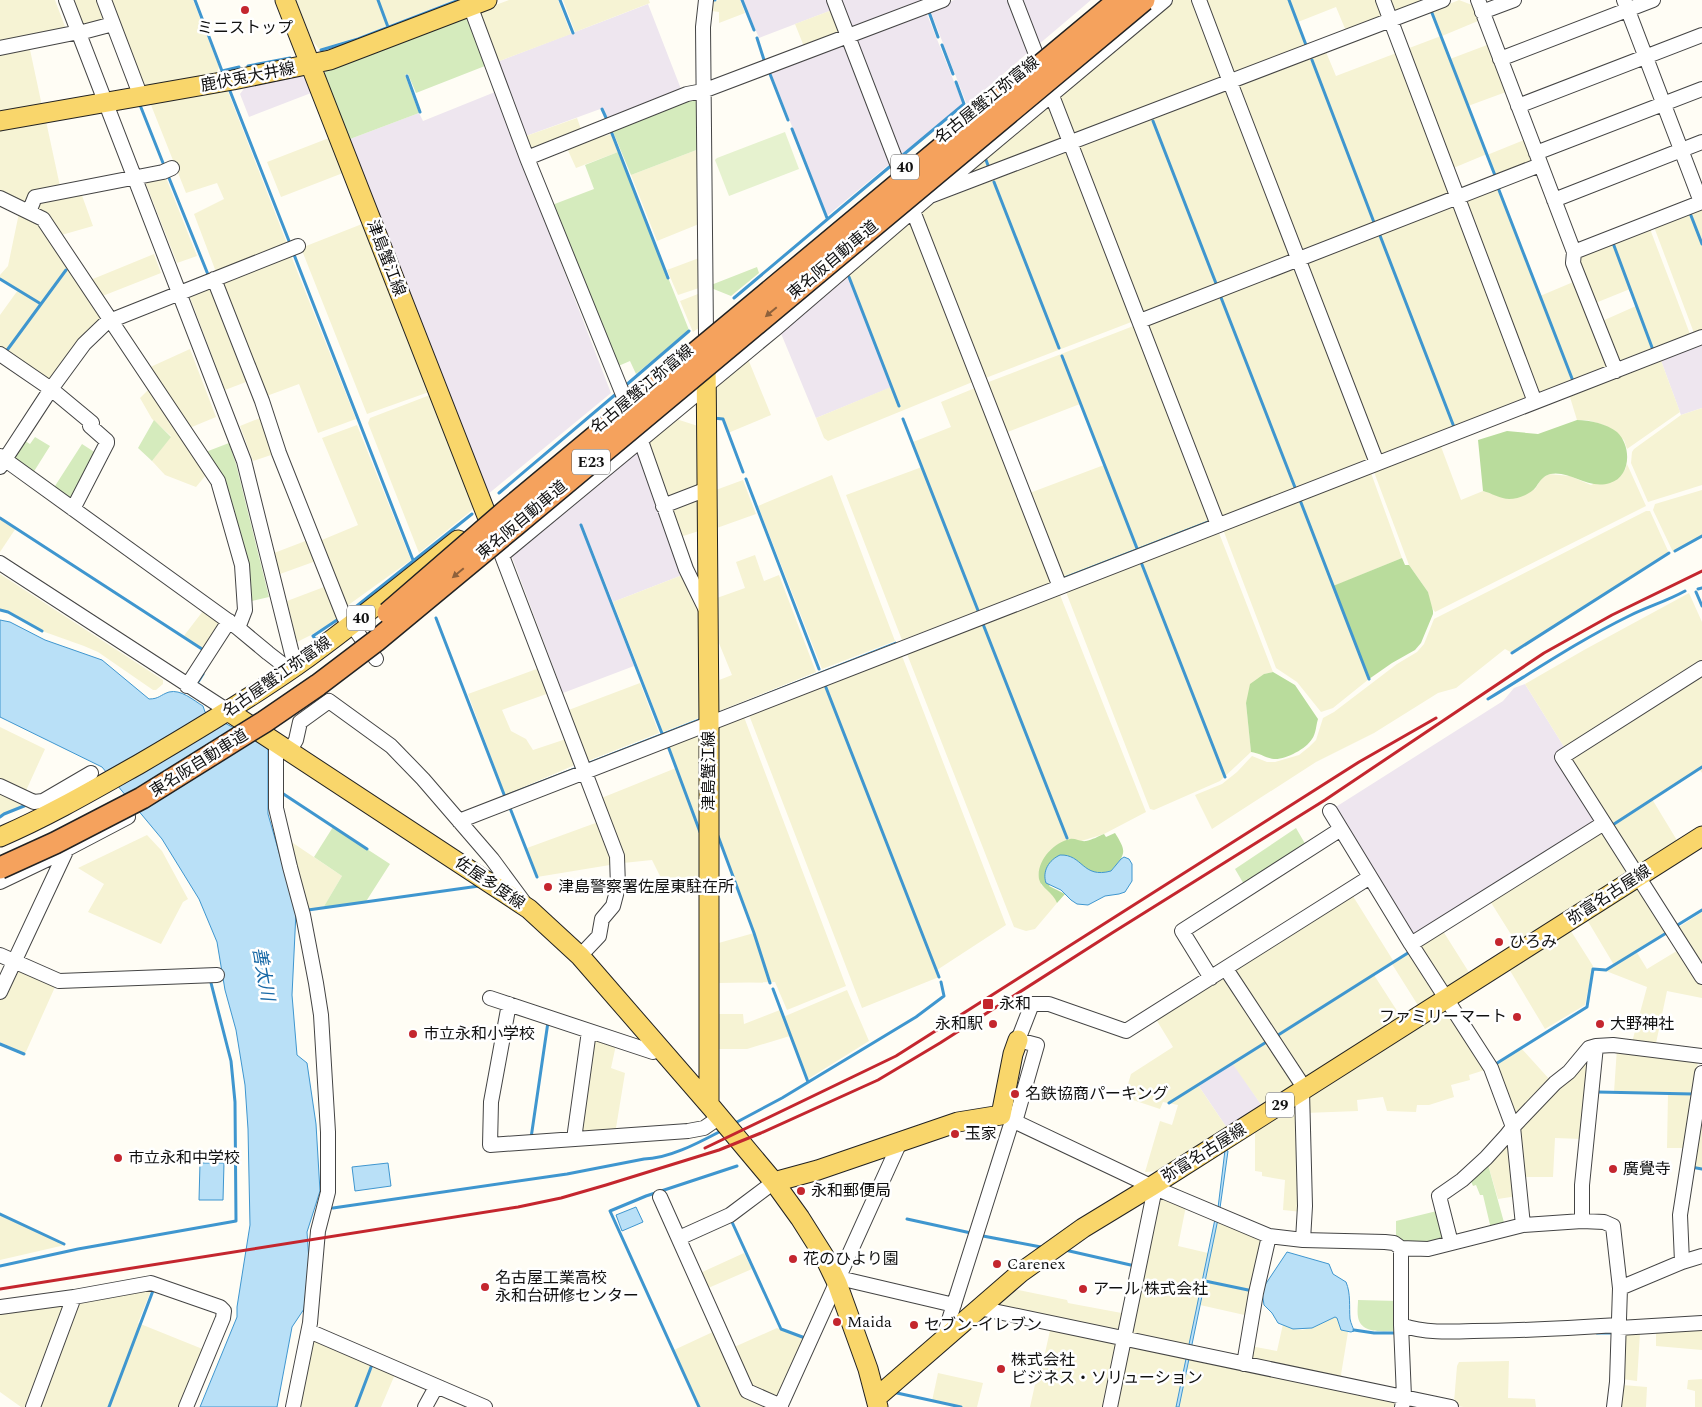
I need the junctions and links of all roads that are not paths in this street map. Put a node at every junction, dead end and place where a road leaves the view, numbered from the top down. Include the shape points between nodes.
1 (66, 0) edge
2 (104, 0) edge
3 (285, 0) edge
4 (706, 0) edge
5 (834, 0) edge
6 (942, 0) edge
7 (1015, 0) edge
8 (1106, 0) edge
9 (1118, 0) edge
10 (1144, 0) edge
11 (1165, 0) edge
12 (1199, 0) edge
13 (1383, 0) edge
14 (1443, 0) edge
15 (1514, 0) edge
16 (1653, 0) edge
17 (475, 2) edge
18 (1625, 5) edge
19 (1480, 6) edge
20 (1390, 20) junction
21 (110, 25) junction
22 (79, 33) junction
23 (1702, 35) edge
24 (848, 37) junction
25 (0, 48) edge
26 (1645, 57) junction
27 (1037, 58) junction
28 (1500, 59) junction
29 (310, 65) junction
30 (1230, 82) junction
31 (1702, 89) edge
32 (703, 91) junction
33 (1052, 96) junction
34 (141, 97) junction
35 (106, 103) junction
36 (1663, 104) junction
37 (1518, 106) junction
38 (0, 122) edge
39 (1702, 142) edge
40 (1071, 143) junction
41 (1681, 150) junction
42 (527, 158) junction
43 (1538, 159) junction
44 (167, 170) dead end
45 (900, 171) junction
46 (136, 178) junction
47 (930, 196) junction
48 (0, 198) edge
49 (1458, 198) junction
50 (1554, 200) junction
51 (1701, 202) edge
52 (913, 211) junction
53 (29, 212) junction
54 (295, 248) dead end
55 (1574, 252) junction
56 (1298, 260) junction
57 (210, 280) junction
58 (179, 293) junction
59 (108, 321) junction
60 (1140, 321) junction
61 (706, 335) junction
62 (1702, 337) edge
63 (0, 354) edge
64 (1616, 371) junction
65 (706, 384) junction
66 (51, 389) junction
67 (625, 402) junction
68 (1535, 402) junction
69 (640, 439) junction
70 (1, 460) edge
71 (1377, 463) junction
72 (708, 489) junction
73 (663, 506) junction
74 (73, 509) junction
75 (487, 516) junction
76 (1218, 525) junction
77 (502, 555) junction
78 (0, 563) edge
79 (1060, 586) junction
80 (708, 616) junction
81 (234, 624) junction
82 (352, 625) junction
83 (376, 658) dead end
84 (293, 668) junction
85 (1702, 668) edge
86 (187, 686) junction
87 (222, 715) junction
88 (709, 724) junction
89 (282, 747) junction
90 (583, 768) junction
91 (97, 779) junction
92 (0, 786) edge
93 (1330, 811) dead end
94 (128, 818) dead end
95 (459, 821) junction
96 (1604, 823) junction
97 (1341, 829) junction
98 (1702, 836) edge
99 (0, 837) edge
100 (67, 850) junction
101 (0, 853) edge
102 (0, 868) edge
103 (1638, 876) junction
104 (1370, 877) junction
105 (0, 882) edge
106 (529, 909) junction
107 (1411, 944) junction
108 (0, 955) edge
109 (580, 956) junction
110 (14, 962) junction
111 (1226, 968) junction
112 (217, 975) dead end
113 (1702, 977) edge
114 (1211, 978) junction
115 (0, 992) edge
116 (490, 998) dead end
117 (1446, 999) junction
118 (509, 1004) junction
119 (589, 1031) junction
120 (1018, 1040) joint
121 (1596, 1046) junction
122 (660, 1048) junction
123 (1702, 1056) edge
124 (1702, 1072) edge
125 (1303, 1090) junction
126 (715, 1111) junction
127 (1009, 1119) junction
128 (1513, 1127) junction
129 (574, 1139) junction
130 (900, 1142) junction
131 (774, 1182) junction
132 (1154, 1187) junction
133 (660, 1197) dead end
134 (1582, 1221) junction
135 (1524, 1225) junction
136 (1270, 1236) junction
137 (678, 1238) junction
138 (1303, 1240) junction
139 (1451, 1243) junction
140 (1401, 1248) junction
141 (1702, 1256) edge
142 (1682, 1262) junction
143 (838, 1281) junction
144 (1620, 1288) junction
145 (74, 1296) junction
146 (954, 1306) junction
147 (0, 1307) edge
148 (979, 1308) junction
149 (1702, 1323) edge
150 (1401, 1325) junction
151 (1619, 1326) junction
152 (308, 1331) junction
153 (1125, 1339) junction
154 (943, 1340) junction
155 (1244, 1364) junction
156 (436, 1387) junction
157 (1403, 1402) edge
158 (877, 1403) edge
159 (781, 1406) edge
160 (33, 1407) edge
161 (186, 1407) edge
162 (293, 1407) edge
163 (425, 1407) edge
164 (485, 1407) edge
165 (1110, 1407) edge
166 (1451, 1407) edge
167 (1614, 1407) edge

1 - 22 street
2 - 21 street
3 - 29 main road, 津島蟹江線
4 - 32 street
5 - 24 street
6 - 24 street
7 - 27 street
8 - 27 main road, 名古屋蟹江弥富線 / 40
9 - 101 highway, 東名阪自動車道 / E23, bridge via 310,675 135,786
10 -> 102 highway, 東名阪自動車道 / E23, bridge via 376,641 264,722 142,798
11 - 33 street
12 - 30 street
13 - 20 street
14 - 20 street
15 - 19 street
16 - 18 street
17 - 29 main road, 鹿伏兎大井線
17 - 42 street
18 - 26 street
18 - 28 street
19 - 28 street
20 - 30 street
20 - 49 street
21 - 22 street
21 - 34 street
22 - 25 street
22 - 35 street
23 - 26 street
24 - 32 street
24 - 45 street
26 - 36 street
26 - 37 street
27 - 33 street
27 - 45 main road, 名古屋蟹江弥富線 / 40
28 - 37 street
29 - 34 main road, 鹿伏兎大井線
29 - 75 main road, 津島蟹江線
30 - 40 street
30 - 56 street
31 - 36 street
32 - 42 street via 687,94
32 - 61 street
33 - 40 street
33 - 47 street
34 - 35 main road, 鹿伏兎大井線
35 - 38 main road, 鹿伏兎大井線
35 - 46 street
36 - 41 street
36 - 43 street
37 - 43 street
39 - 41 street
40 - 47 street
40 - 60 street
41 - 50 street
41 - 51 street
42 - 67 street
43 - 49 street
43 - 50 street
44 - 46 street
45 - 61 main road, 名古屋蟹江弥富線 / 40
46 - 53 street via 35,197
46 - 58 street
47 - 52 street
48 - 53 street
49 - 56 street
49 - 68 street
50 - 55 street
51 - 55 street
52 - 65 street
52 - 79 street
53 - 59 street via 43,219
54 - 57 street
55 - 64 street via 1573,263
56 - 60 street
56 - 71 street
57 - 58 street
57 - 82 street via 262,401 344,617
58 - 59 street
58 - 84 street via 244,461
59 - 66 street via 84,344
59 - 81 street via 218,481 242,564 245,610
60 - 76 street
61 - 65 main road, 津島蟹江線
61 - 67 main road, 名古屋蟹江弥富線 / 40
62 - 64 street
63 - 66 street
64 - 68 street
65 - 69 street
65 - 72 main road, 津島蟹江線
66 - 70 street
66 - 74 street via 92,422 90,426 107,441
67 - 69 street
67 - 75 main road, 名古屋蟹江弥富線 / 40
68 - 71 street
69 - 73 street
69 - 77 street
70 - 74 street
71 - 76 street
72 - 73 street
72 - 80 main road, 津島蟹江線
73 - 80 street via 686,569
74 - 81 street
75 - 77 street
75 - 82 main road, 名古屋蟹江弥富線 / 40
76 - 79 street
77 - 90 street
78 - 86 street
79 - 88 street
80 - 88 main road, 津島蟹江線
81 - 84 street via 268,653
81 - 86 street
82 - 83 street
82 - 84 main road, 名古屋蟹江弥富線 / 40
84 - 87 main road, 名古屋蟹江弥富線 / 40
85 - 96 street via 1562,757
86 - 87 street
87 - 89 main road, 佐屋多度線
87 - 91 main road, 名古屋蟹江弥富線 / 40
88 - 90 street
88 - 126 main road, 津島蟹江線
89 - 95 street via 296,740 300,722 329,701 391,746
89 - 106 main road, 佐屋多度線
89 - 152 street via 276,808 316,983 328,1123 328,1192 318,1231
90 - 95 street
90 - 109 street via 617,856 618,887 613,906 602,919 599,936
91 - 92 street via 34,802
91 - 99 main road, 名古屋蟹江弥富線 / 40
93 - 97 street
94 - 100 street
95 - 106 street
96 - 103 street
96 - 107 street
97 - 104 street
97 - 114 street via 1182,931
98 - 103 main road, 弥富名古屋線 / 29
100 - 105 street
100 - 110 street
103 - 113 street
103 - 117 main road, 弥富名古屋線 / 29
104 - 107 street
104 - 111 street
106 - 109 main road, 佐屋多度線
107 - 117 street
108 - 110 street
109 - 122 main road, 佐屋多度線
110 - 112 street via 59,981
110 - 115 street
111 - 114 street
111 - 125 street
114 - 120 street via 1126,1031 1048,1004 1032,1004
116 - 118 street
117 - 125 main road, 弥富名古屋線 / 29
117 - 128 street via 1491,1068
118 - 119 street
118 - 129 street via 491,1102 490,1146
119 - 122 street via 653,1052
119 - 129 street
120 - 127 main road via 1013,1054
121 - 123 street via 1613,1045
121 - 128 street via 1589,1048
121 - 134 street via 1582,1186
122 - 126 main road, 佐屋多度線
124 - 142 street via 1680,1215
125 - 132 main road, 弥富名古屋線 / 29
125 - 138 street
126 - 129 street via 704,1128 688,1132
126 - 131 main road
127 - 130 main road via 958,1122
127 - 132 street
127 - 146 street
128 - 135 street
128 - 139 street via 1486,1158 1439,1196
130 - 131 main road
130 - 143 street
131 - 137 street via 730,1215
131 - 143 main road
132 - 136 street
132 - 148 main road, 弥富名古屋線 / 29 via 1083,1228 1020,1273
132 - 153 street
133 - 137 street
134 - 135 street
134 - 144 street via 1604,1222 1613,1226
135 - 139 street
136 - 138 street
136 - 155 street
137 - 159 street via 747,1391
138 - 140 street via 1385,1242
139 - 140 street via 1428,1249
140 - 150 street
141 - 142 street
142 - 144 street
143 - 146 street
143 - 158 main road
143 - 159 street
144 - 151 street
145 - 147 street
145 - 160 street
145 - 161 street via 151,1282 220,1307 224,1311 223,1318
146 - 154 street
148 - 153 street
148 - 154 main road, 弥富名古屋線 / 29
149 - 151 street
150 - 151 street via 1416,1330 1455,1332
150 - 157 street
151 - 167 street
152 - 156 street
152 - 162 street
153 - 155 street
153 - 165 street
154 - 158 main road, 弥富名古屋線 / 29
155 - 157 street
156 - 163 street
156 - 164 street
157 - 166 street

